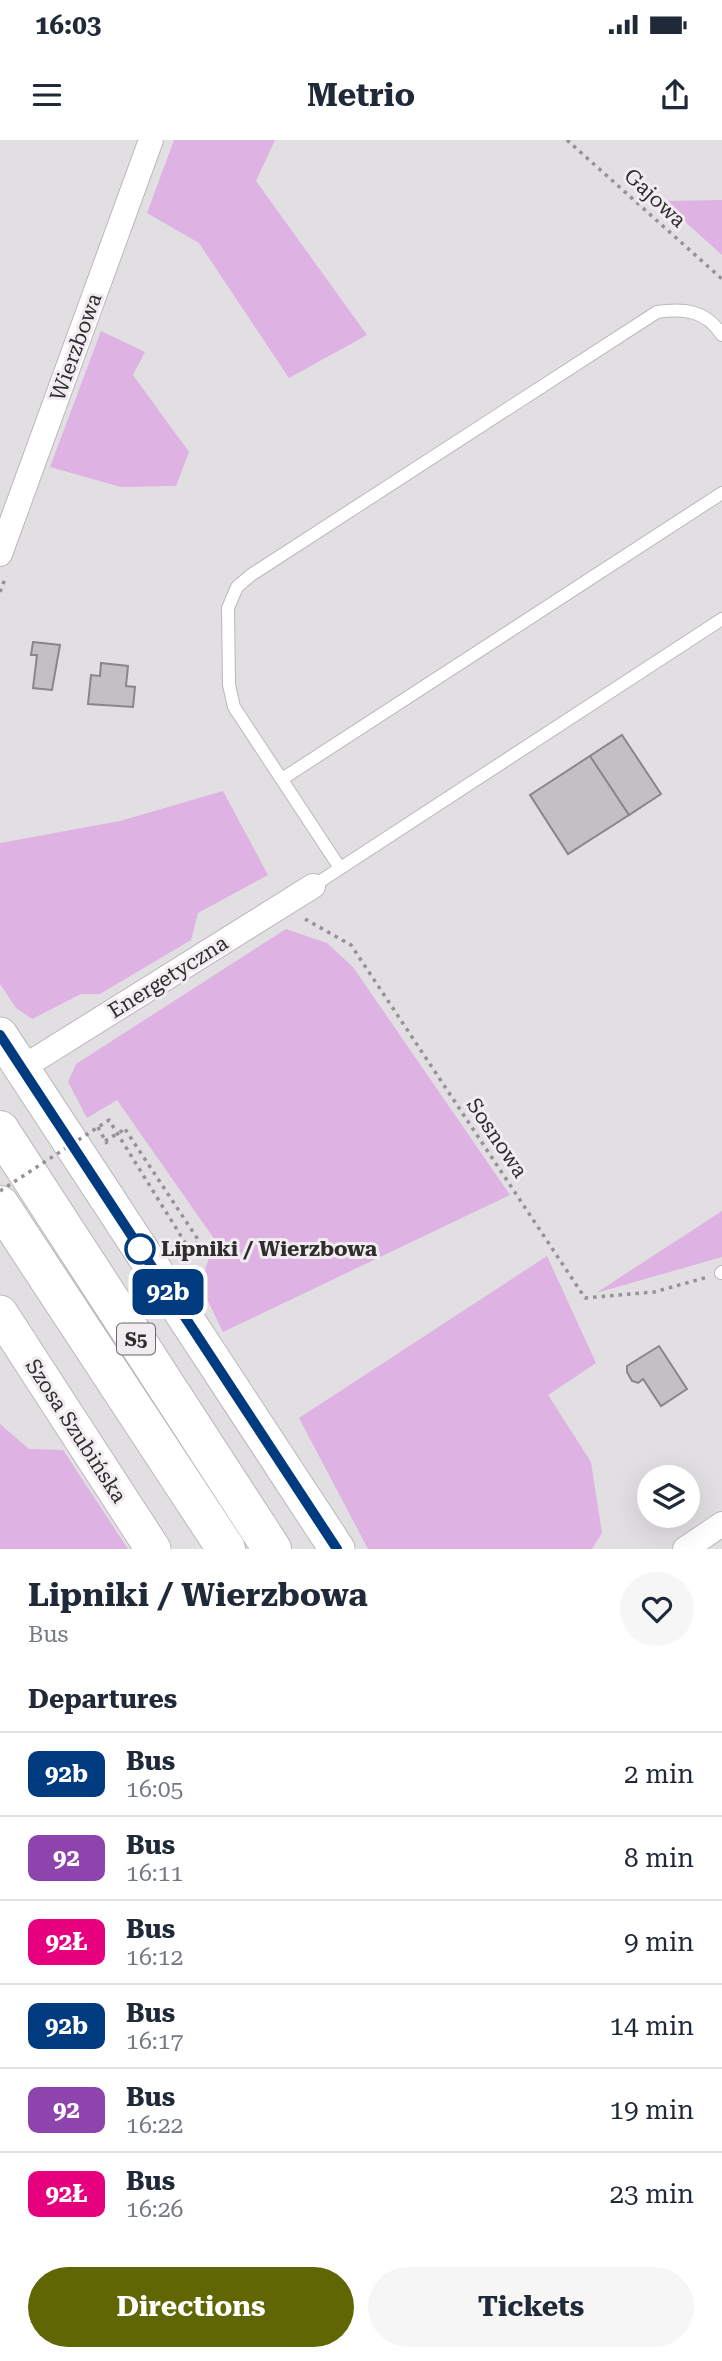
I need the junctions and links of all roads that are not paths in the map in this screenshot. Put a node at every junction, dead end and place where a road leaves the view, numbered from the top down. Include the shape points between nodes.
1 (151, 140) edge
2 (722, 335) edge
3 (722, 492) edge
4 (0, 554) edge
5 (722, 620) edge
6 (282, 779) junction
7 (340, 868) junction
8 (313, 886) joint
9 (0, 1035) edge
10 (22, 1068) junction
11 (0, 1130) edge
12 (0, 1205) edge
13 (0, 1313) edge
14 (722, 1524) edge
15 (153, 1549) edge
16 (226, 1549) edge
17 (272, 1549) edge
18 (337, 1549) edge
19 (685, 1549) edge

1 - 4 street, Wierzbowa
2 - 6 lane via 697,313 678,309 657,312 237,587 228,608 229,685 234,707
3 - 6 lane
5 - 7 lane
6 - 7 lane
7 - 8 lane
8 - 10 street, Energetyczna
9 - 10 street
10 - 18 street
11 - 17 highway, S5
12 - 16 highway, S5
13 - 15 street, Szosa Szubińska
14 - 19 street

